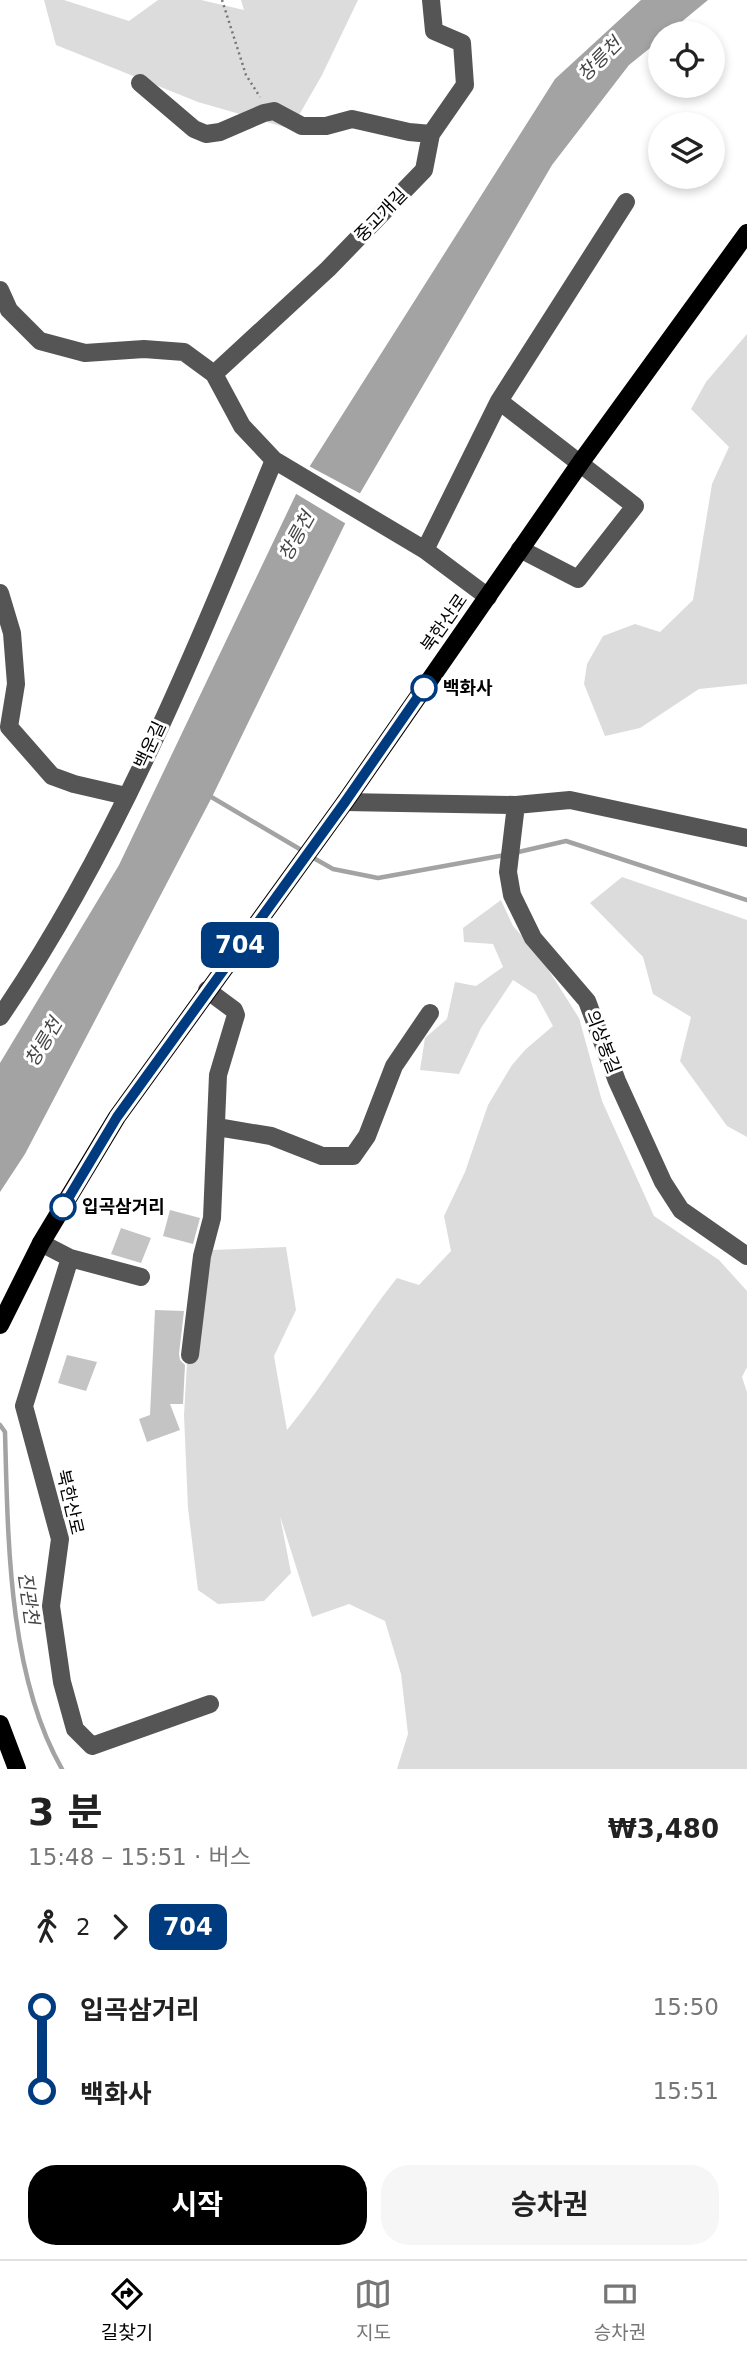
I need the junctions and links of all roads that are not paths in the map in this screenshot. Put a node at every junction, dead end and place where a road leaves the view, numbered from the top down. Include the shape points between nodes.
1 (431, 0) edge
2 (141, 83) dead end
3 (431, 134) junction
4 (626, 202) dead end
5 (747, 233) edge
6 (0, 290) edge
7 (4, 311) edge
8 (214, 374) junction
9 (499, 401) junction
10 (274, 460) junction
11 (581, 462) junction
12 (520, 549) junction
13 (425, 550) junction
14 (0, 593) edge
15 (488, 597) junction
16 (127, 796) junction
17 (345, 802) junction
18 (516, 805) junction
19 (747, 838) edge
20 (207, 990) junction
21 (430, 1013) dead end
22 (0, 1017) edge
23 (217, 1126) junction
24 (41, 1242) junction
25 (747, 1256) edge
26 (70, 1258) junction
27 (141, 1277) dead end
28 (0, 1325) edge
29 (190, 1355) dead end
30 (211, 1704) dead end
31 (0, 1724) edge
32 (17, 1769) edge

1 - 3 street, 중고개길 via 434,31 462,43 465,85
2 - 3 street via 206,134 274,111 302,126 352,119
3 - 8 street, 중고개길 via 424,170 328,269
4 - 9 street
5 - 11 main road, 북한산로
6 - 7 street
7 - 8 street via 40,341 85,353 184,352
8 - 10 street via 242,426
9 - 11 street
9 - 13 street
10 - 13 street
10 - 16 street, 백운길 via 200,640
11 - 12 main road, 북한산로
11 - 12 street via 635,506 578,579
12 - 15 main road, 북한산로
13 - 15 street
14 - 16 street via 12,633 16,684 9,727 52,776
15 - 17 main road, 북한산로
16 - 22 street, 백운길 via 34,968
17 - 18 street
17 - 20 main road, 북한산로
18 - 19 street via 570,800
18 - 25 street, 의상봉길 via 508,872 512,895 533,938 587,1001 617,1081 663,1182 681,1210
20 - 23 street via 236,1015 218,1075
20 - 24 main road via 117,1117
21 - 23 street via 394,1066 367,1136 353,1156 323,1156 271,1136
23 - 29 street via 212,1218 202,1256
24 - 26 street
24 - 28 main road
26 - 27 street
26 - 30 street, 북한산로 via 24,1406 60,1539 51,1606 61,1682 75,1728 92,1746
31 - 32 main road

